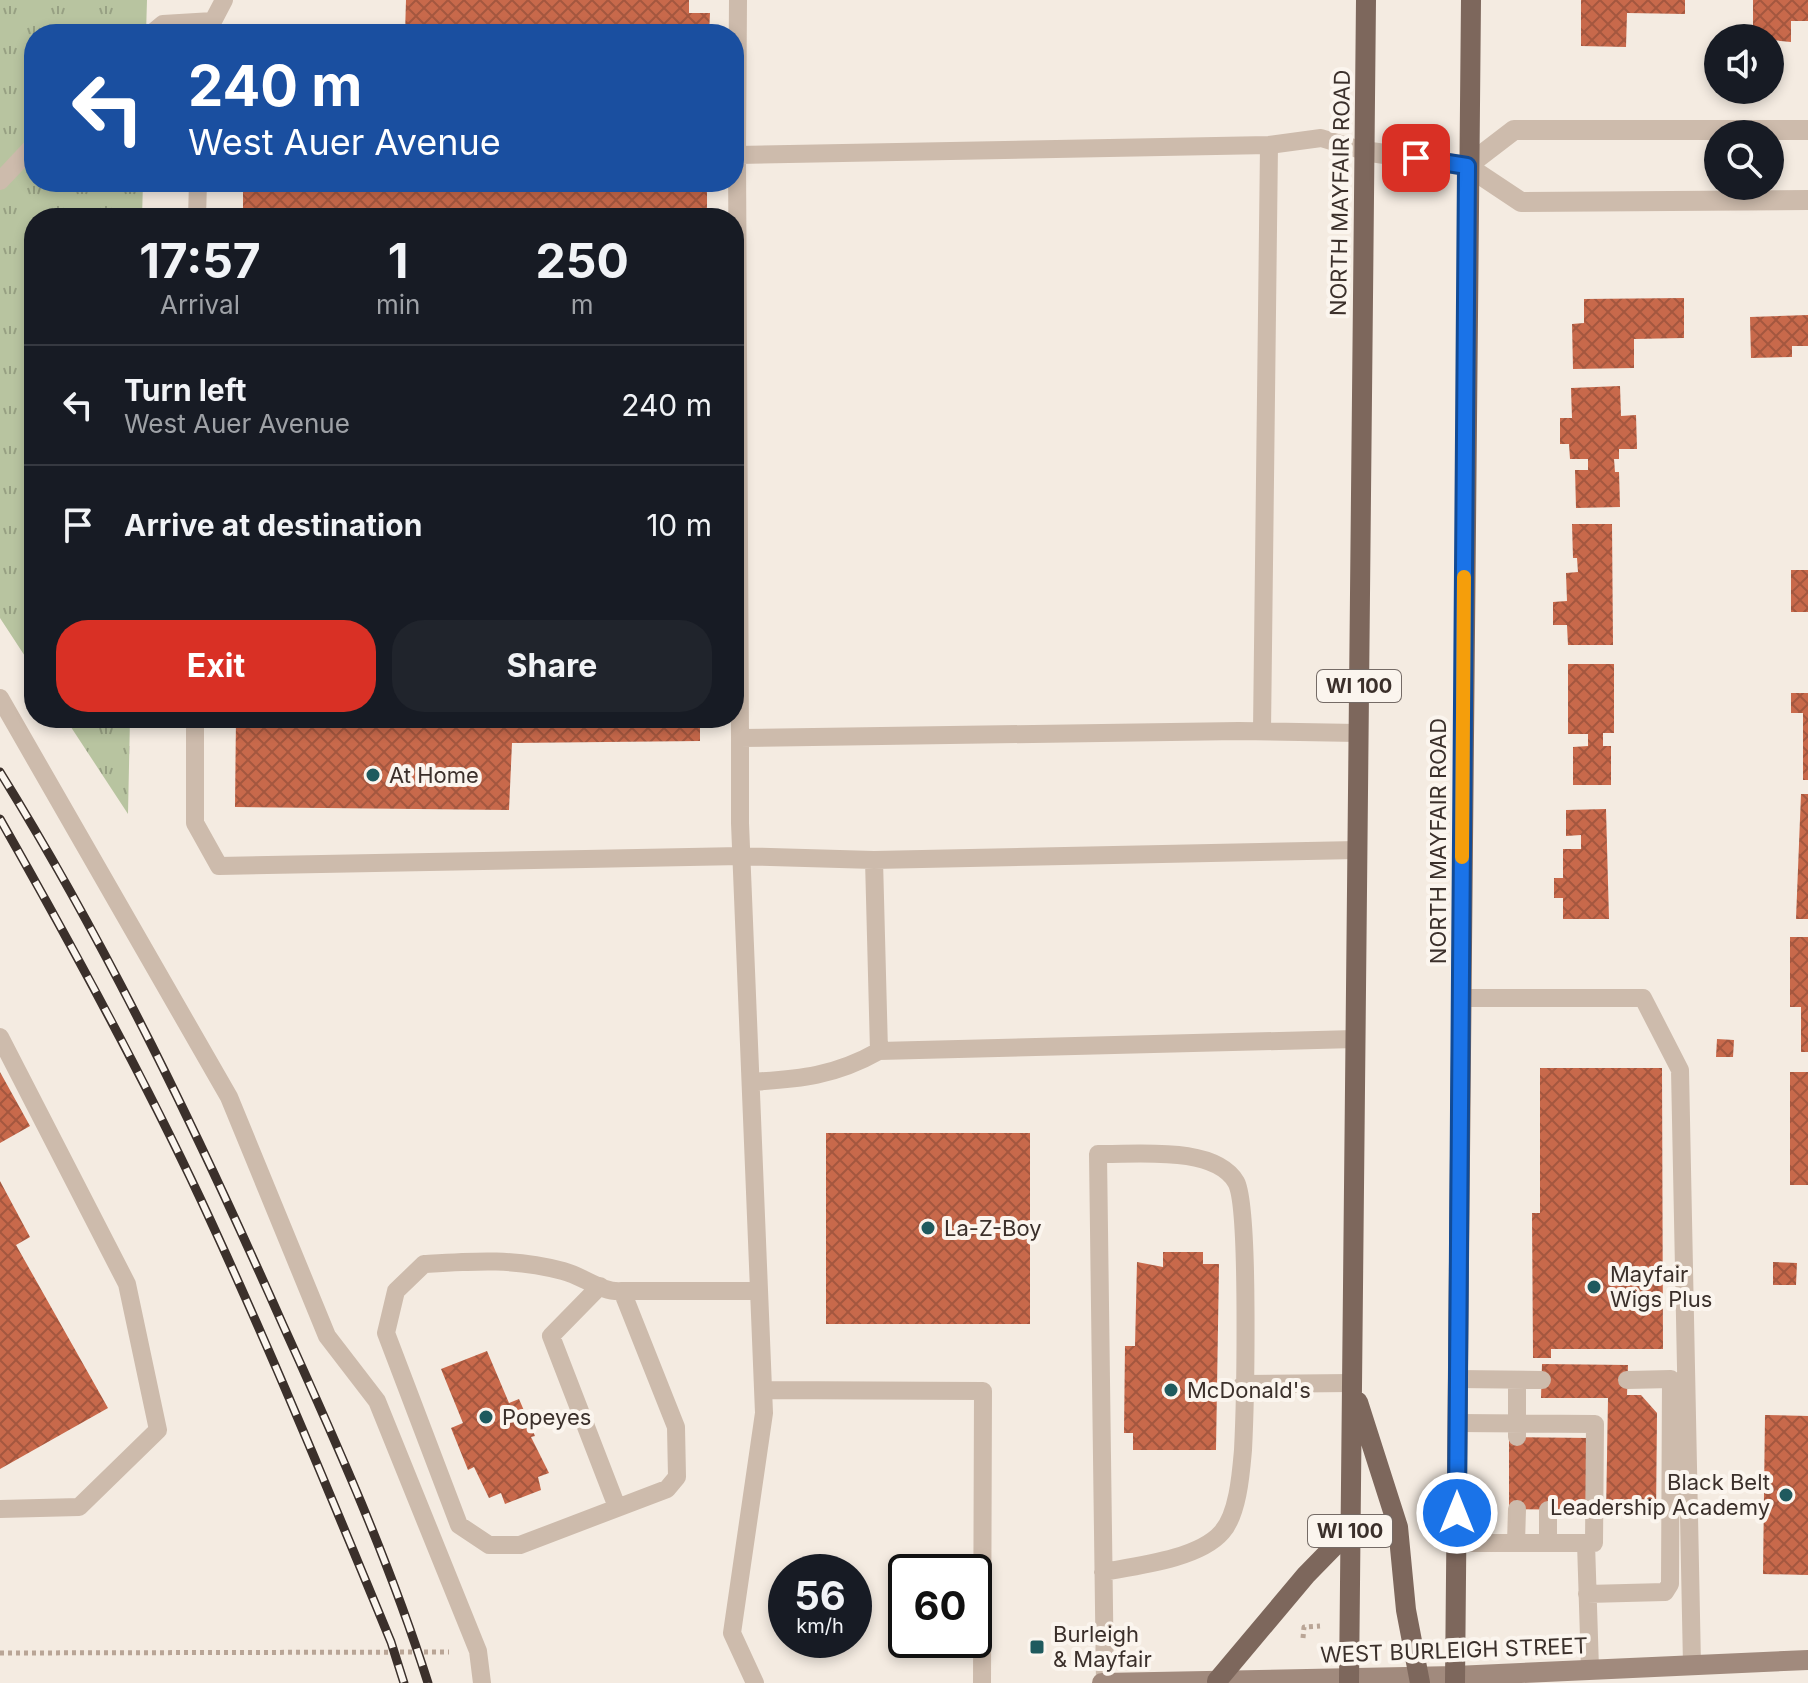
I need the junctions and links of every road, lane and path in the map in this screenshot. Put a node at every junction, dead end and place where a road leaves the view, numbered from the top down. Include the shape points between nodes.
1 (224, 0) edge
2 (738, 0) edge
3 (1366, 0) edge
4 (1471, 0) edge
5 (214, 24) edge
6 (738, 24) edge
7 (1808, 130) edge
8 (1269, 145) junction
9 (1364, 151) junction
10 (744, 155) edge
11 (24, 156) edge
12 (1467, 166) junction
13 (0, 181) edge
14 (1808, 200) edge
15 (0, 698) edge
16 (195, 728) edge
17 (740, 728) edge
18 (1262, 731) junction
19 (1358, 733) junction
20 (740, 738) junction
21 (1357, 850) junction
22 (741, 856) junction
23 (874, 860) junction
24 (1461, 998) junction
25 (0, 1037) edge
26 (1355, 1039) junction
27 (879, 1051) junction
28 (751, 1082) junction
29 (600, 1286) junction
30 (622, 1291) junction
31 (759, 1291) junction
32 (1457, 1379) junction
33 (1517, 1380) junction
34 (1542, 1380) dead end
35 (1627, 1380) dead end
36 (1352, 1383) junction
37 (1243, 1384) junction
38 (763, 1390) junction
39 (1457, 1423) junction
40 (1517, 1430) junction
41 (617, 1507) junction
42 (0, 1509) edge
43 (1517, 1509) dead end
44 (1548, 1510) dead end
45 (1350, 1530) junction
46 (1456, 1543) junction
47 (1516, 1543) junction
48 (1548, 1543) junction
49 (1586, 1543) junction
50 (1103, 1572) junction
51 (1587, 1594) junction
52 (1320, 1626) dead end
53 (1303, 1638) dead end
54 (478, 1651) junction
55 (0, 1653) edge
56 (1808, 1660) edge
57 (1692, 1665) junction
58 (1590, 1669) junction
59 (1419, 1680) edge
60 (1455, 1680) edge
61 (1217, 1681) junction
62 (1350, 1681) edge
63 (482, 1683) edge
64 (755, 1683) edge
65 (982, 1683) edge
66 (1103, 1683) edge

1 - 5 lane
2 - 6 lane
3 - 9 main road, NORTH MAYFAIR ROAD / WI 100
4 - 12 main road, NORTH MAYFAIR ROAD
7 - 12 street via 1514,130
8 - 9 lane via 1321,138
8 - 10 lane
8 - 18 lane
9 - 12 street
9 - 19 main road, NORTH MAYFAIR ROAD / WI 100
11 - 13 lane
12 - 14 street via 1521,202
12 - 24 main road, NORTH MAYFAIR ROAD
15 - 54 lane via 229,1097 327,1336 377,1401
16 - 22 lane via 195,823 219,866
17 - 20 lane
18 - 19 lane
18 - 20 lane
19 - 21 main road, NORTH MAYFAIR ROAD / WI 100
20 - 22 lane
21 - 23 lane
21 - 26 main road, NORTH MAYFAIR ROAD / WI 100
22 - 23 lane
22 - 28 lane
23 - 27 lane
24 - 32 main road, NORTH MAYFAIR ROAD
24 - 57 lane via 1643,998 1680,1070
25 - 42 lane via 127,1284 158,1430 79,1507
26 - 27 lane
26 - 36 main road, NORTH MAYFAIR ROAD / WI 100
27 - 28 lane via 847,1069
28 - 31 lane
29 - 30 lane
29 - 41 lane via 551,1336
29 - 41 lane via 566,1272 505,1259 424,1264 396,1291 386,1333 459,1525 489,1545 520,1545
30 - 31 lane
30 - 41 lane via 676,1427 677,1477 667,1489
31 - 38 lane
32 - 33 lane
32 - 39 main road, NORTH MAYFAIR ROAD
33 - 34 lane
33 - 40 lane
35 - 51 lane via 1671,1379 1670,1584 1665,1592
36 - 37 lane
36 - 45 main road, NORTH MAYFAIR ROAD / WI 100
36 - 59 main road via 1398,1527
37 - 50 lane via 1243,1451 1234,1504 1222,1532 1177,1559
37 - 50 lane via 1245,1233 1236,1183 1211,1161 1098,1154
38 - 64 lane via 732,1633
38 - 65 lane via 983,1391
39 - 40 lane
39 - 46 main road, NORTH MAYFAIR ROAD
40 - 49 lane via 1595,1424 1594,1543
43 - 47 lane
44 - 48 lane
45 - 61 main road
45 - 62 main road, NORTH MAYFAIR ROAD / WI 100
46 - 47 lane
46 - 60 main road, NORTH MAYFAIR ROAD
47 - 48 lane
48 - 49 lane
49 - 51 lane
50 - 66 lane
51 - 58 lane
52 - 53 path via 1304,1627
54 - 55 path
54 - 63 lane
56 - 57 main road, WEST BURLEIGH STREET
57 - 58 main road, WEST BURLEIGH STREET
58 - 60 main road, WEST BURLEIGH STREET
59 - 60 main road, WEST BURLEIGH STREET
59 - 62 main road, WEST BURLEIGH STREET
61 - 62 main road, WEST BURLEIGH STREET
61 - 66 main road, WEST BURLEIGH STREET

